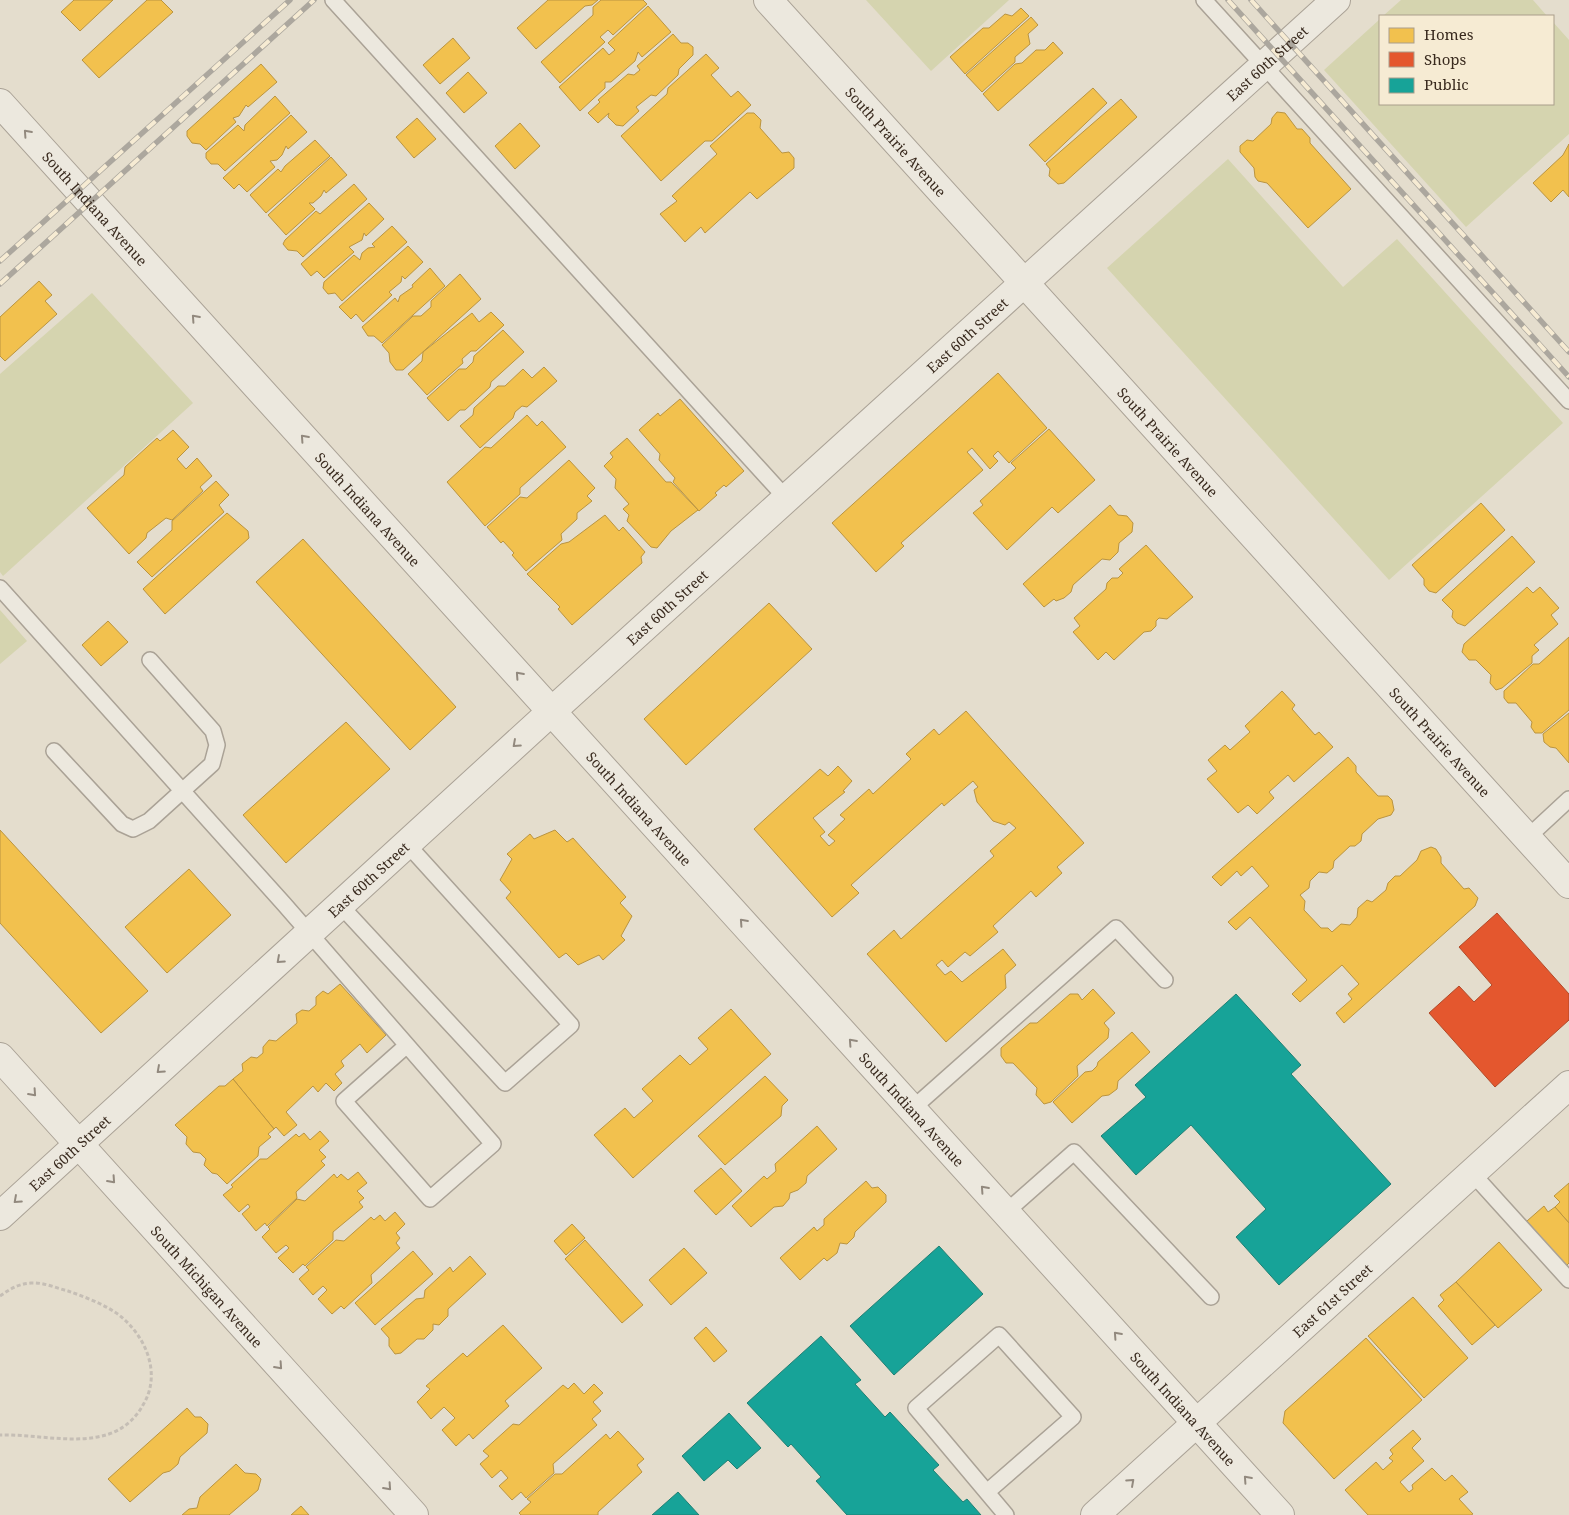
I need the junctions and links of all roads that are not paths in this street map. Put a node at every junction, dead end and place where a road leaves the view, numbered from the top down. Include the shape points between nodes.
1 (333, 0) edge
2 (768, 0) edge
3 (1204, 0) edge
4 (1336, 0) edge
5 (1264, 67) junction
6 (0, 103) edge
7 (1024, 283) junction
8 (1569, 401) edge
9 (786, 498) junction
10 (0, 588) edge
11 (150, 660) dead end
12 (552, 711) junction
13 (54, 751) dead end
14 (183, 791) junction
15 (1569, 799) edge
16 (1527, 838) junction
17 (407, 844) junction
18 (1569, 884) edge
19 (340, 906) junction
20 (310, 933) junction
21 (1165, 980) dead end
22 (406, 1046) junction
23 (0, 1057) edge
24 (1569, 1085) edge
25 (912, 1109) junction
26 (79, 1144) junction
27 (1472, 1173) junction
28 (1006, 1212) junction
29 (0, 1216) edge
30 (1569, 1280) edge
31 (1211, 1297) dead end
32 (1196, 1423) junction
33 (987, 1492) junction
34 (414, 1515) edge
35 (1006, 1515) edge
36 (1095, 1515) edge
37 (1280, 1515) edge

1 - 9 lane
2 - 7 street, South Prairie Avenue
3 - 5 lane
4 - 5 street, East 60th Street
5 - 7 street, East 60th Street
5 - 8 lane
12 -> 6 street, South Indiana Avenue
7 - 9 street, East 60th Street
7 - 16 street, South Prairie Avenue
9 - 12 street, East 60th Street
10 - 14 lane
11 - 14 lane via 213,731 218,746 212,764
12 -> 17 street, East 60th Street
25 -> 12 street, South Indiana Avenue
13 - 14 lane via 122,824 132,829 149,821
14 - 20 lane
15 - 16 lane
16 - 18 street, South Prairie Avenue
17 - 19 street, East 60th Street
17 - 19 lane via 571,1025 505,1083
19 - 20 street, East 60th Street
20 - 22 lane
20 -> 26 street, East 60th Street
21 - 25 lane via 1116,928
22 - 22 lane via 493,1144 430,1199 344,1101
23 -> 26 street, South Michigan Avenue
24 - 27 street, East 61st Street
28 -> 25 street, South Indiana Avenue
26 -> 29 street, East 60th Street
26 -> 34 street, South Michigan Avenue
27 - 30 lane
27 - 32 street, East 61st Street
28 - 31 lane via 1074,1152
32 -> 28 street, South Indiana Avenue
36 -> 32 street, East 61st Street
37 -> 32 street, South Indiana Avenue
33 - 33 lane via 916,1408 999,1335 1073,1417
33 - 35 lane

